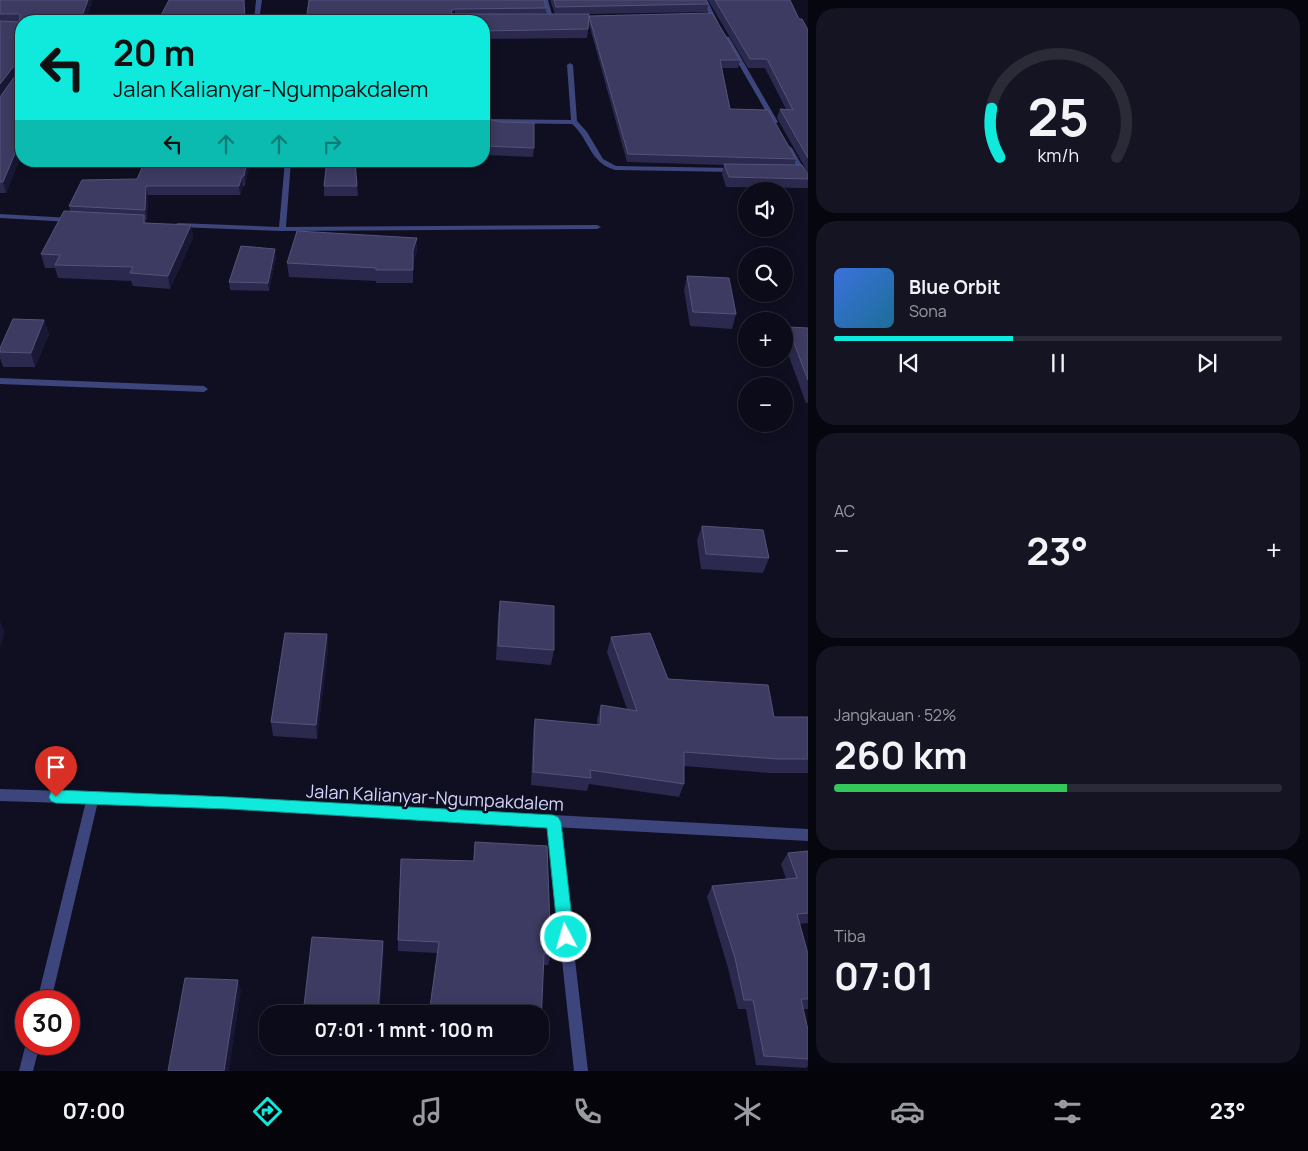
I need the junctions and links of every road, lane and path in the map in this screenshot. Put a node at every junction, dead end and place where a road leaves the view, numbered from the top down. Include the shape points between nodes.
1 (260, 0) edge
2 (545, 0) edge
3 (704, 0) edge
4 (257, 15) edge
5 (703, 16) edge
6 (712, 16) junction
7 (561, 19) edge
8 (544, 20) edge
9 (552, 20) junction
10 (570, 66) dead end
11 (490, 121) edge
12 (574, 122) junction
13 (779, 129) edge
14 (783, 138) edge
15 (287, 167) edge
16 (744, 170) edge
17 (792, 171) edge
18 (802, 171) junction
19 (808, 182) edge
20 (0, 216) edge
21 (79, 220) edge
22 (167, 225) edge
23 (597, 227) dead end
24 (282, 229) junction
25 (0, 381) edge
26 (204, 389) dead end
27 (0, 795) edge
28 (94, 797) junction
29 (553, 822) junction
30 (808, 835) edge
31 (47, 990) edge
32 (30, 1055) edge
33 (26, 1071) edge
34 (581, 1071) edge

1 - 4 street
2 - 9 street
3 - 6 street
5 - 6 street
6 - 13 street
7 - 9 street
8 - 9 street
10 - 12 street
11 - 12 street
12 - 16 street via 583,131 598,159 610,167
14 - 18 street
15 - 24 street
17 - 18 street
18 - 19 street
20 - 21 street
22 - 24 street
23 - 24 street
25 - 26 street
27 - 28 street, Jalan Kalianyar-Ngumpakdalem
28 - 29 street, Jalan Kalianyar-Ngumpakdalem
28 - 31 street
29 - 30 street, Jalan Kalianyar-Ngumpakdalem
29 - 34 street
32 - 33 street

